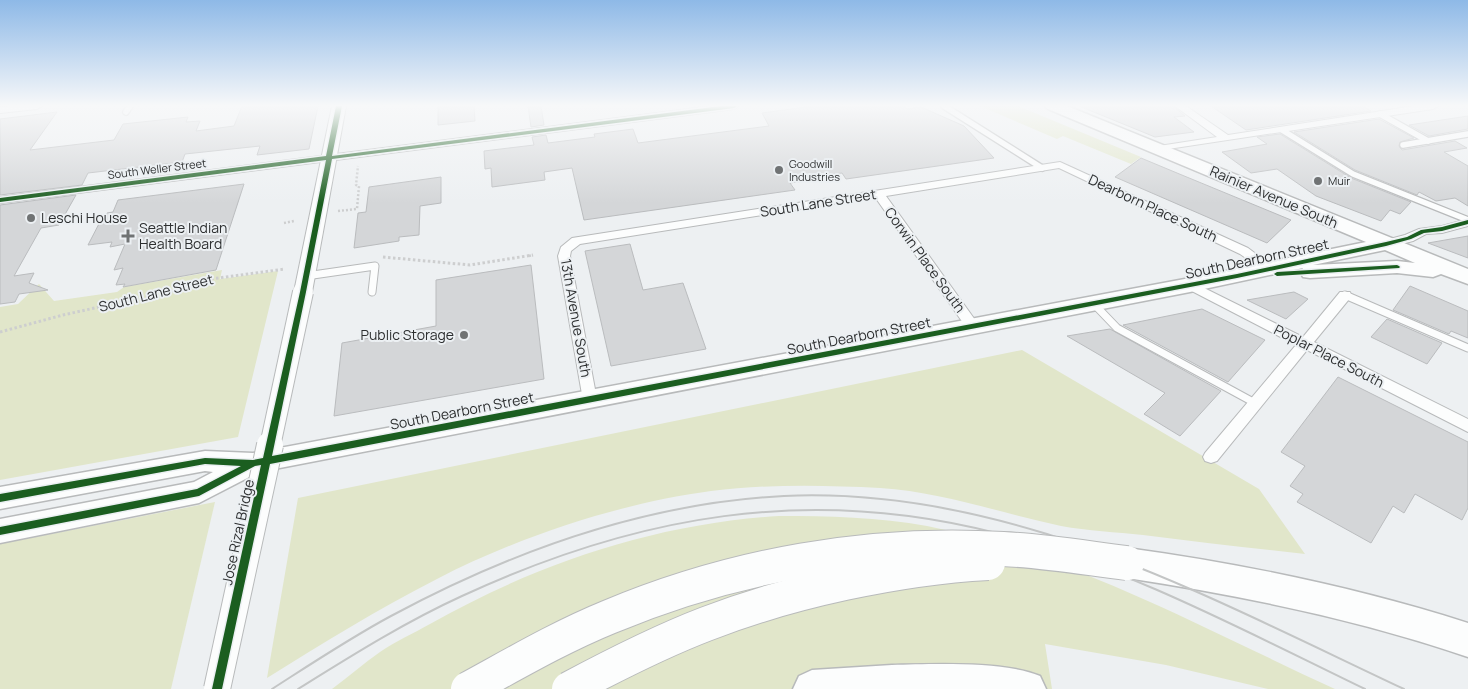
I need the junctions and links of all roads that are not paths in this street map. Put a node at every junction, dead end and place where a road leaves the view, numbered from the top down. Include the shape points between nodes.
1 (332, 138) edge
2 (484, 138) edge
3 (995, 138) edge
4 (1132, 138) edge
5 (1225, 138) edge
6 (1295, 138) edge
7 (1423, 138) edge
8 (1444, 138) edge
9 (1428, 141) junction
10 (1404, 144) dead end
11 (1159, 149) junction
12 (329, 158) junction
13 (1060, 165) joint
14 (1042, 168) junction
15 (878, 193) junction
16 (0, 200) edge
17 (1468, 221) edge
18 (576, 240) joint
19 (1386, 244) junction
20 (1270, 269) junction
21 (1237, 276) junction
22 (1468, 278) edge
23 (304, 284) junction
24 (1190, 286) junction
25 (372, 292) dead end
26 (1345, 295) joint
27 (1094, 304) junction
28 (973, 327) junction
29 (1304, 344) junction
30 (1468, 348) edge
31 (590, 400) junction
32 (1255, 403) junction
33 (1468, 426) edge
34 (1212, 456) dead end
35 (253, 464) junction
36 (0, 498) edge
37 (0, 531) edge
38 (1127, 563) junction
39 (1468, 640) edge
40 (217, 689) edge
41 (468, 689) edge
42 (569, 689) edge
43 (812, 689) edge
44 (1027, 689) edge

1 - 12 main road, Jose Rizal Bridge
2 - 12 street, South Weller Street
3 - 14 lane
4 - 11 main road, Rainier Avenue South
5 - 11 street
6 - 17 lane via 1353,174
7 - 9 lane
8 - 9 lane
9 - 10 lane
11 - 19 main road, Rainier Avenue South
12 - 16 street, South Weller Street
12 - 23 main road, Jose Rizal Bridge
13 - 14 street, South Lane Street
13 - 20 street, Dearborn Place South via 1244,251
14 - 15 street, South Lane Street
15 - 18 street, South Lane Street
15 - 28 street, Corwin Place South
17 - 19 street, South Dearborn Street via 1423,231
18 - 31 street, 13th Avenue South via 565,250 564,256
19 - 20 main road, South Dearborn Street
19 - 22 main road, Rainier Avenue South
20 - 21 main road, South Dearborn Street
21 - 22 main road via 1397,267
21 - 24 main road, South Dearborn Street
23 - 25 lane via 375,266
23 - 40 main road, Jose Rizal Bridge, bridge
24 - 27 main road, South Dearborn Street
24 - 29 street, Poplar Place South
26 - 29 street
26 - 30 lane
27 - 28 main road, South Dearborn Street
27 - 32 lane via 1117,328
28 - 31 main road, South Dearborn Street
29 - 32 street
29 - 33 street, Poplar Place South
31 - 35 main road, South Dearborn Street
32 - 34 street
35 - 36 main road, South Dearborn Street via 205,461
35 - 37 main road, South Dearborn Street via 199,492
38 - 39 highway via 1292,591
38 - 41 highway, bridge via 1030,550 939,548 844,555 772,566 704,583 607,618
38 - 42 highway, bridge via 974,564 926,569 832,587 727,617 618,663
43 - 44 highway via 925,684

